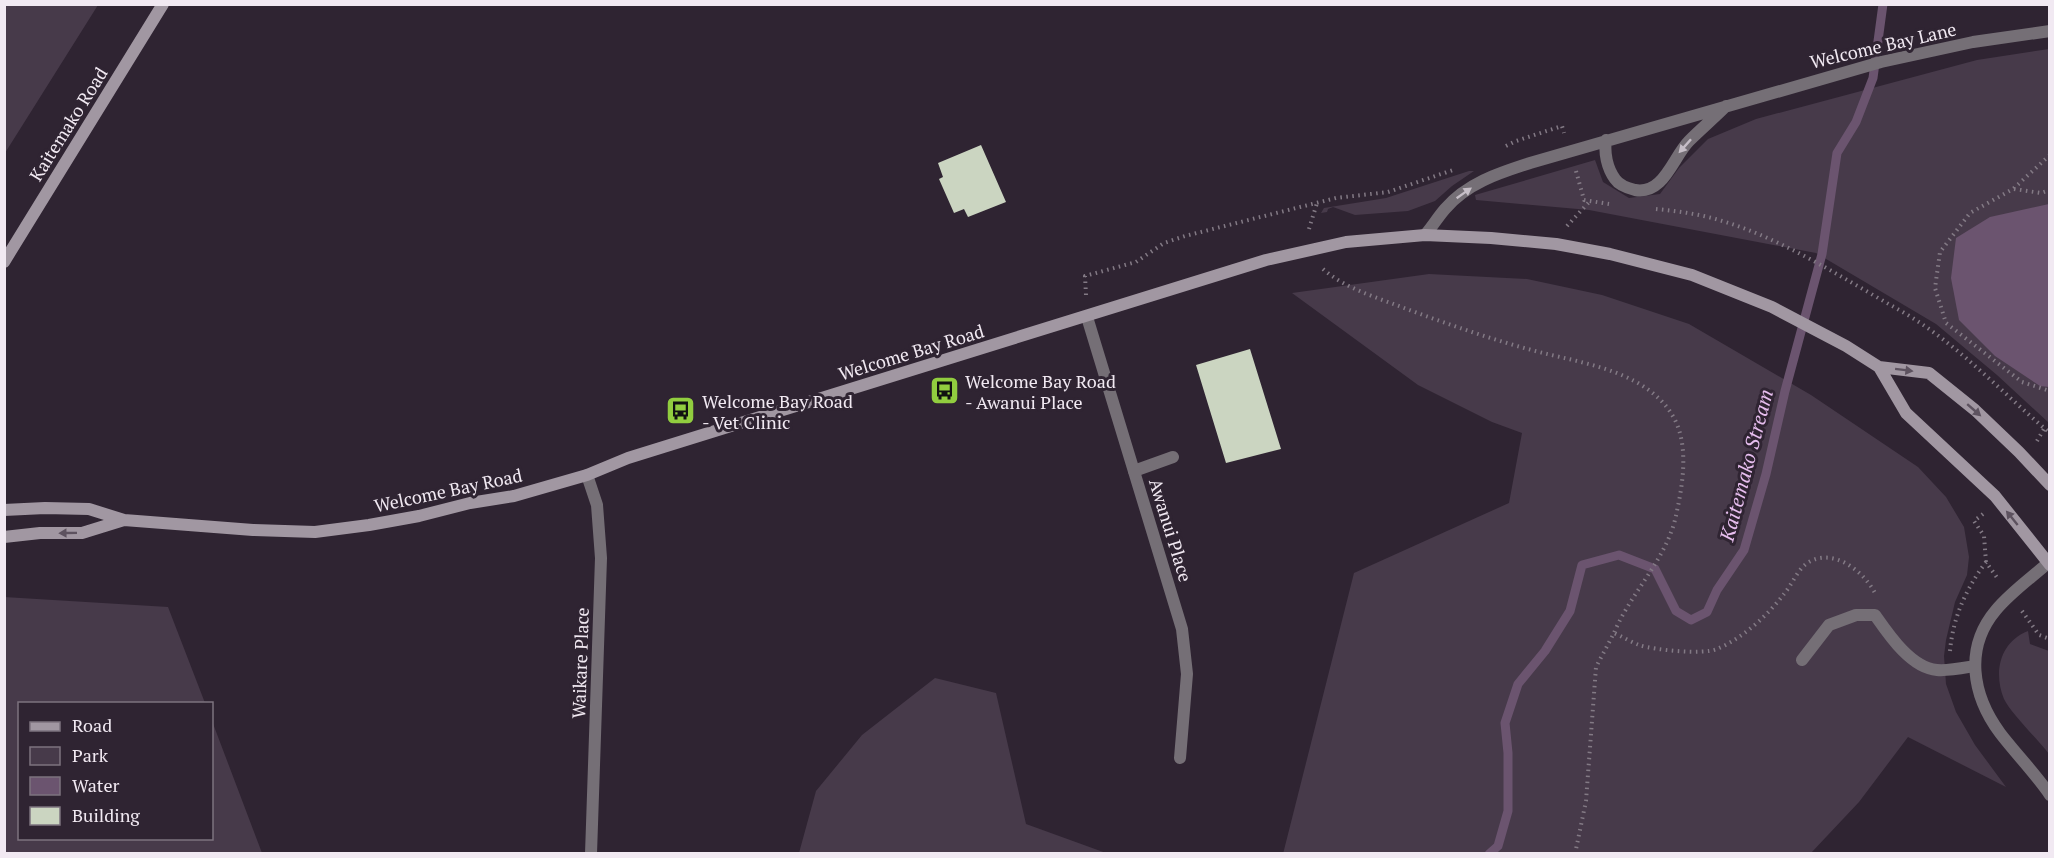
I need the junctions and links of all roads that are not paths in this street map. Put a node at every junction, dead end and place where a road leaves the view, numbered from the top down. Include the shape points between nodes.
1 (163, 4) edge
2 (2049, 31) edge
3 (1727, 105) junction
4 (1606, 140) junction
5 (1425, 235) junction
6 (4, 262) edge
7 (1087, 317) junction
8 (1879, 367) junction
9 (1173, 457) dead end
10 (1134, 471) junction
11 (587, 475) junction
12 (2049, 485) edge
13 (4, 510) edge
14 (124, 520) junction
15 (4, 537) edge
16 (2049, 564) edge
17 (1802, 660) dead end
18 (1975, 666) junction
19 (1180, 758) dead end
20 (2049, 795) edge
21 (591, 854) edge

1 - 6 main road, Kaitemako Road
2 - 3 street, Welcome Bay Lane via 1881,62
3 - 4 street, Welcome Bay Lane
3 -> 4 street, Welcome Bay Lane via 1689,141 1666,175 1650,188 1639,190 1617,182 1604,150
5 -> 4 street, Welcome Bay Lane via 1445,208 1489,177
5 - 7 main road, Welcome Bay Road via 1346,242 1266,261
5 - 8 main road, Welcome Bay Road via 1556,244 1692,275 1772,307 1846,345
7 - 10 street, Awanui Place
7 - 11 main road, Welcome Bay Road via 628,458
8 -> 12 main road via 1929,373 1974,410
16 -> 8 main road via 1995,496 1906,413
9 - 10 street
10 - 19 street, Awanui Place via 1182,629 1187,674
11 - 14 main road, Welcome Bay Road via 420,516 315,532
11 - 21 street, Waikare Place via 597,505 601,558
13 - 14 main road, Welcome Bay Road via 89,509
14 -> 15 main road, Welcome Bay Road via 82,532
16 - 18 street via 1997,609 1983,628
17 - 18 street via 1829,625 1856,615 1875,615 1906,654 1926,667 1937,670
18 - 20 street via 1989,715

